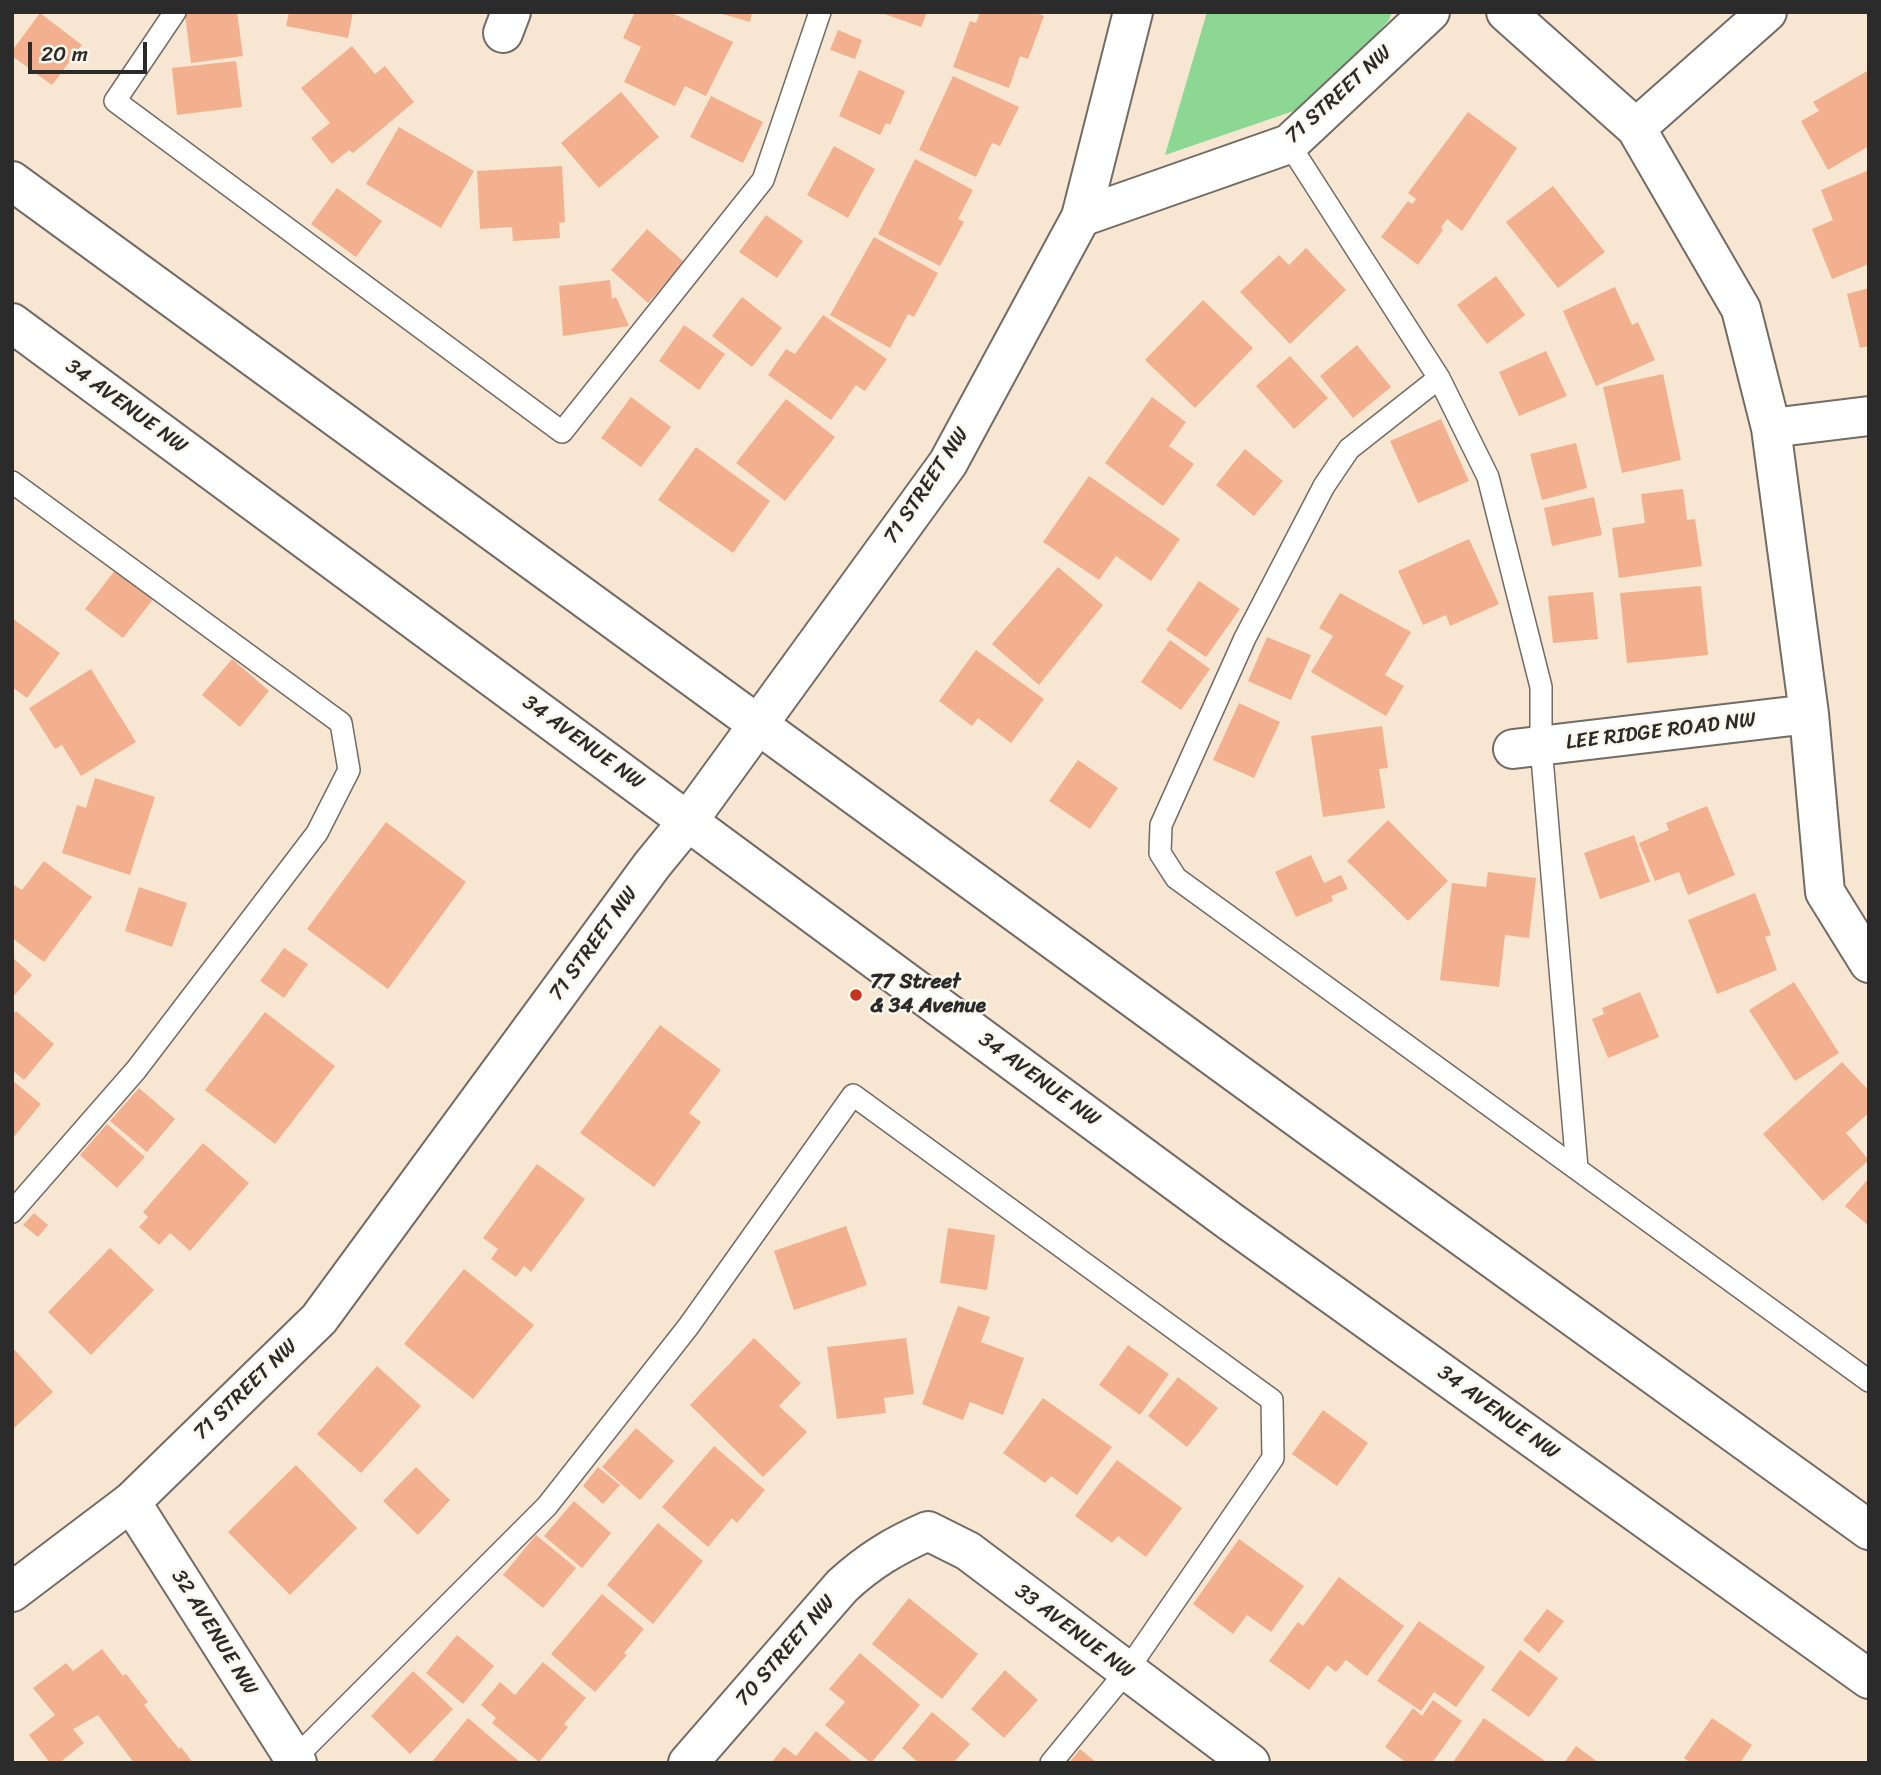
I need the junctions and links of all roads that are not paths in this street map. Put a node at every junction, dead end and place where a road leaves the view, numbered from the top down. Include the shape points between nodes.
1 (175, 12) edge
2 (820, 12) edge
3 (1133, 12) edge
4 (1430, 12) edge
5 (1506, 12) edge
6 (1767, 12) edge
7 (1636, 128) junction
8 (1289, 144) junction
9 (12, 181) edge
10 (1080, 217) junction
11 (12, 323) edge
12 (1439, 378) junction
13 (1869, 416) edge
14 (1771, 428) junction
15 (12, 482) edge
16 (1809, 714) junction
17 (758, 726) junction
18 (1527, 748) junction
19 (688, 821) junction
20 (1869, 963) edge
21 (1577, 1168) junction
22 (12, 1212) edge
23 (1869, 1381) edge
24 (131, 1502) junction
25 (1869, 1530) edge
26 (891, 1547) joint
27 (12, 1592) edge
28 (1126, 1672) junction
29 (1869, 1679) edge
30 (296, 1761) edge
31 (688, 1763) edge
32 (1051, 1763) edge
33 (1250, 1763) edge

1 - 2 lane via 115,101 562,432 763,180
3 - 10 street, 71 STREET NW
4 - 8 street, 71 STREET NW
5 - 7 street
6 - 7 street
7 - 14 street via 1741,309
8 - 10 street, 71 STREET NW
8 - 12 lane
9 - 17 street
10 - 17 street, 71 STREET NW via 948,463
11 - 19 street, 34 AVENUE NW
12 - 18 lane via 1488,477 1541,687
12 - 21 lane via 1349,449 1324,486 1245,638 1161,825 1160,853 1176,878
13 - 14 street
14 - 16 street
15 - 22 lane via 341,723 349,770 317,833 136,1070
16 - 18 street, LEE RIDGE ROAD NW
16 - 20 street via 1825,892
17 - 19 street, 71 STREET NW
17 - 25 street
18 - 21 lane
19 - 24 street, 71 STREET NW via 320,1319
19 - 29 street, 34 AVENUE NW via 1231,1222
21 - 23 lane
24 - 27 street, 71 STREET NW
24 - 30 street, 32 AVENUE NW
26 - 28 street, 33 AVENUE NW via 928,1531 968,1550
26 - 31 street, 70 STREET NW via 842,1586
28 - 30 lane via 1273,1458 1272,1400 853,1095 688,1327 547,1506
28 - 32 lane
28 - 33 street, 33 AVENUE NW

